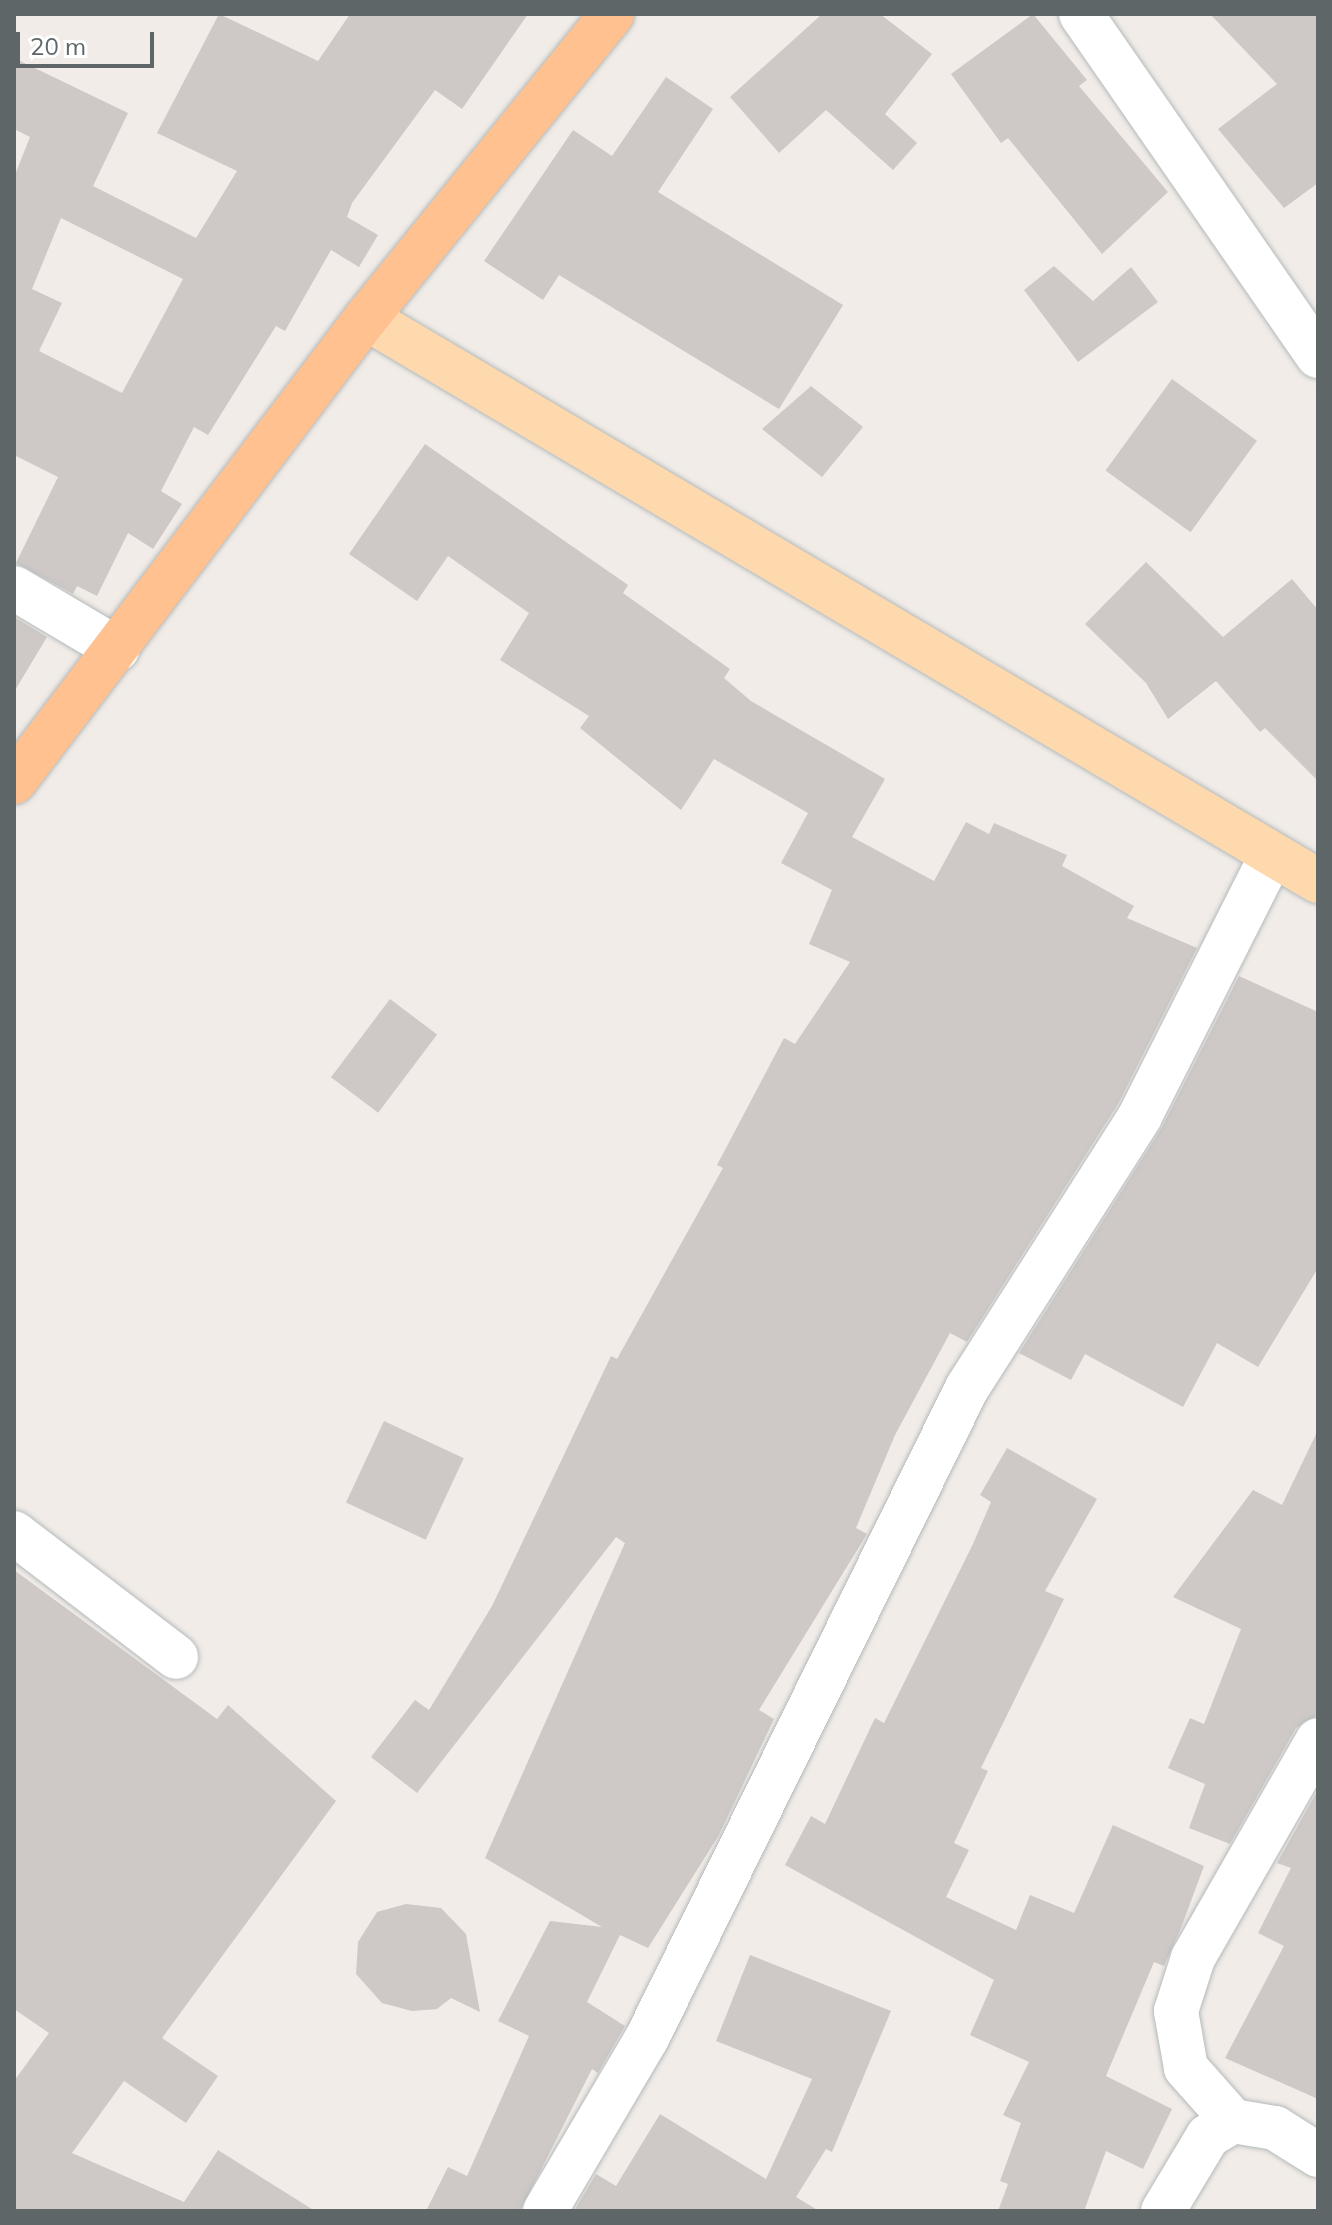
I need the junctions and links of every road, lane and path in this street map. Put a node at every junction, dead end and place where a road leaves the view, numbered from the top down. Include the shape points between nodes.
1 (612, 14) edge
2 (1081, 14) edge
3 (366, 318) junction
4 (1318, 356) edge
5 (14, 588) edge
6 (117, 649) junction
7 (14, 782) edge
8 (1272, 855) junction
9 (1318, 881) edge
10 (14, 1533) edge
11 (176, 1657) dead end
12 (1318, 1740) edge
13 (1233, 2121) junction
14 (1318, 2155) edge
15 (545, 2211) edge
16 (1163, 2211) edge

1 - 3 highway
2 - 4 street
3 - 6 highway
3 - 8 main road
5 - 6 street
6 - 7 highway
8 - 9 main road
8 - 15 street via 1140,1116 967,1388 647,2038
10 - 11 street
12 - 13 street via 1193,1958 1176,2011 1186,2068
13 - 14 street via 1275,2128
13 - 16 street via 1208,2136

